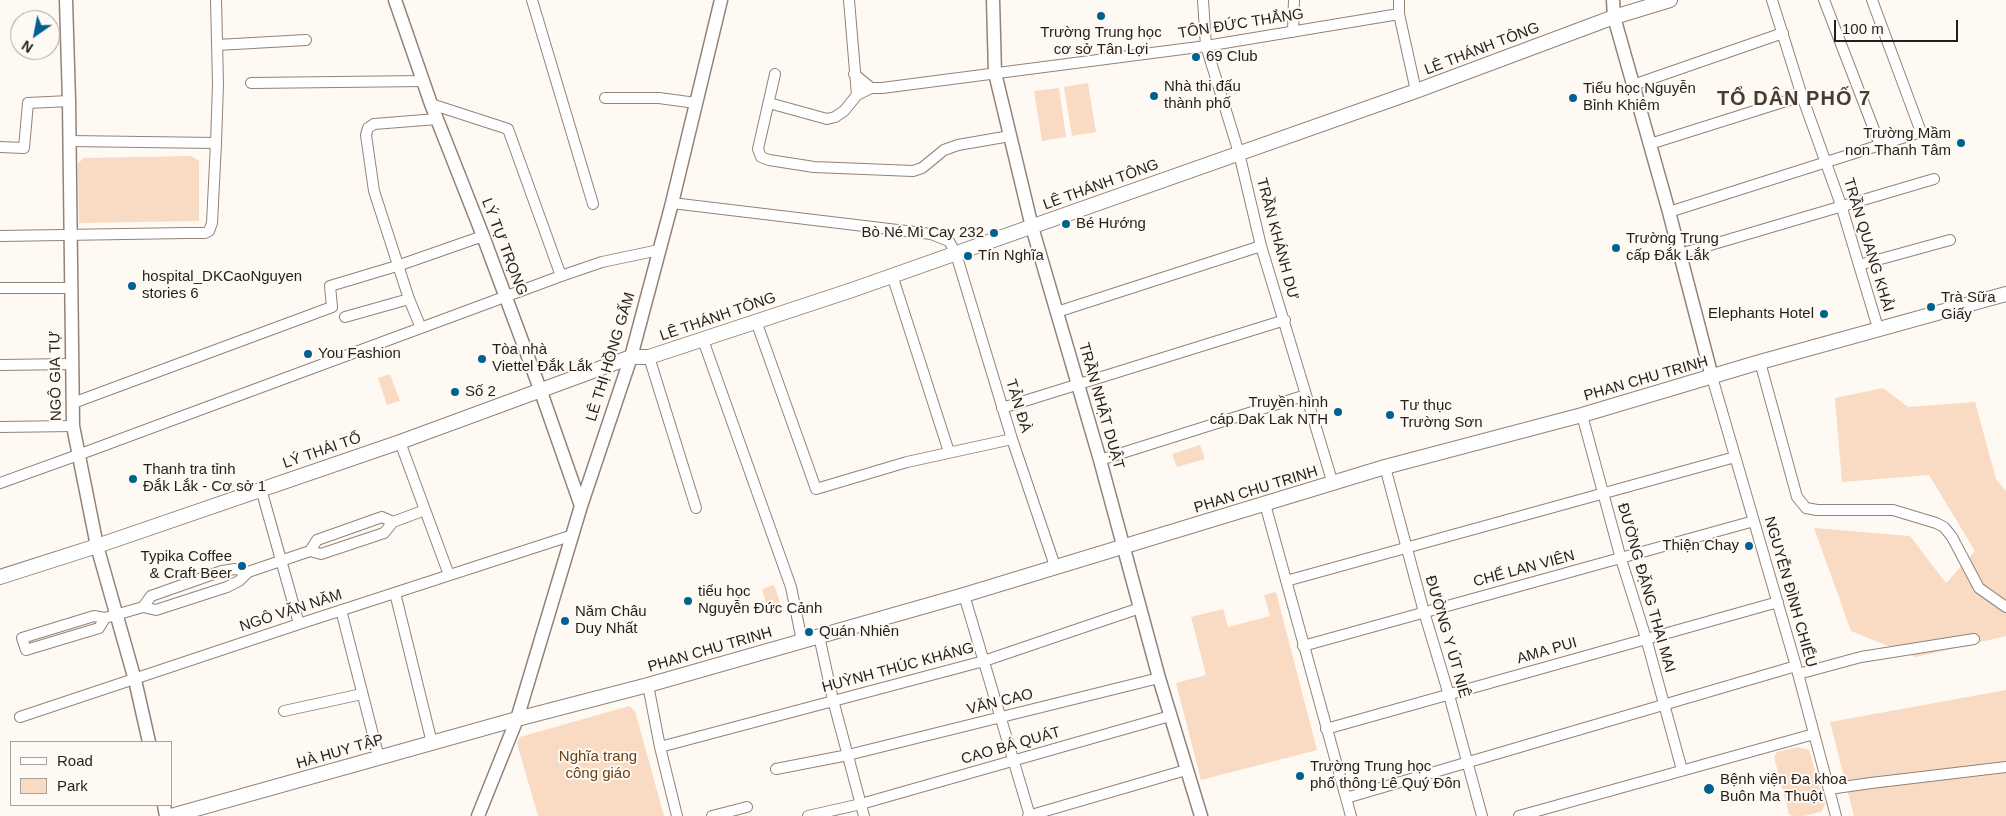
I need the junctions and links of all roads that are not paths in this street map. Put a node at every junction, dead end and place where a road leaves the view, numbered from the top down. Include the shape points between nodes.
1 (66, 0) edge
2 (216, 0) edge
3 (395, 0) edge
4 (532, 0) edge
5 (721, 0) edge
6 (849, 0) edge
7 (993, 0) edge
8 (1203, 0) edge
9 (1294, 0) edge
10 (1399, 0) edge
11 (1613, 0) edge
12 (1670, 0) edge
13 (1772, 0) edge
14 (1824, 0) edge
15 (1872, 0) edge
16 (1399, 14) junction
17 (1614, 17) junction
18 (1293, 32) junction
19 (1783, 33) junction
20 (306, 40) dead end
21 (217, 45) junction
22 (1206, 46) junction
23 (995, 73) junction
24 (775, 74) dead end
25 (854, 74) junction
26 (423, 80) junction
27 (251, 83) dead end
28 (1633, 85) junction
29 (872, 88) junction
30 (1416, 91) junction
31 (857, 95) junction
32 (1802, 96) junction
33 (604, 98) dead end
34 (69, 101) junction
35 (696, 103) junction
36 (769, 103) junction
37 (431, 104) junction
38 (437, 119) junction
39 (1010, 136) junction
40 (69, 141) junction
41 (216, 144) junction
42 (1650, 144) junction
43 (1880, 145) junction
44 (0, 147) edge
45 (1239, 153) junction
46 (1826, 163) junction
47 (1934, 179) dead end
48 (672, 203) junction
49 (593, 204) dead end
50 (1841, 205) junction
51 (1669, 212) junction
52 (1032, 227) junction
53 (0, 236) edge
54 (70, 236) junction
55 (483, 236) junction
56 (1950, 240) dead end
57 (1261, 246) junction
58 (659, 250) junction
59 (956, 254) junction
60 (1680, 254) junction
61 (400, 265) junction
62 (1859, 266) junction
63 (892, 275) junction
64 (561, 276) junction
65 (0, 288) edge
66 (71, 288) junction
67 (2006, 294) edge
68 (505, 296) junction
69 (409, 299) junction
70 (1057, 312) junction
71 (346, 316) dead end
72 (1285, 320) junction
73 (756, 321) junction
74 (421, 328) junction
75 (1878, 328) junction
76 (703, 340) junction
77 (631, 357) junction
78 (649, 357) junction
79 (1760, 362) junction
80 (72, 364) junction
81 (0, 365) edge
82 (1712, 376) junction
83 (1077, 385) junction
84 (540, 389) junction
85 (1306, 395) junction
86 (73, 403) junction
87 (1002, 408) junction
88 (1582, 415) junction
89 (73, 426) junction
90 (0, 427) edge
91 (1012, 439) junction
92 (400, 442) junction
93 (949, 452) junction
94 (78, 455) junction
95 (1735, 457) junction
96 (1100, 460) junction
97 (1385, 467) junction
98 (0, 482) edge
99 (1333, 484) junction
100 (261, 489) junction
101 (1603, 494) junction
102 (1265, 504) junction
103 (581, 506) junction
104 (696, 508) dead end
105 (425, 510) junction
106 (1754, 521) junction
107 (393, 522) junction
108 (573, 535) junction
109 (97, 546) junction
110 (1406, 547) junction
111 (1123, 548) junction
112 (310, 551) junction
113 (1621, 559) junction
114 (281, 561) junction
115 (1055, 566) junction
116 (248, 572) junction
117 (449, 575) junction
118 (0, 577) edge
119 (1286, 581) junction
120 (395, 593) junction
121 (964, 595) junction
122 (1778, 602) junction
123 (144, 606) junction
124 (2006, 607) edge
125 (1140, 608) junction
126 (341, 610) junction
127 (1424, 612) junction
128 (111, 616) junction
129 (299, 624) junction
130 (819, 636) junction
131 (1646, 638) junction
132 (1974, 639) dead end
133 (802, 641) junction
134 (1303, 646) junction
135 (984, 661) junction
136 (1797, 670) junction
137 (1159, 678) junction
138 (135, 680) junction
139 (648, 685) junction
140 (362, 694) junction
141 (1449, 695) junction
142 (833, 700) junction
143 (1664, 705) junction
144 (284, 711) dead end
145 (1170, 716) junction
146 (20, 717) dead end
147 (1000, 717) junction
148 (517, 718) junction
149 (1326, 729) junction
150 (1814, 734) junction
151 (149, 741) edge
152 (432, 742) junction
153 (660, 747) junction
154 (848, 755) junction
155 (379, 758) junction
156 (1014, 761) junction
157 (1466, 762) junction
158 (2006, 767) edge
159 (776, 769) dead end
160 (1186, 770) junction
161 (1682, 770) junction
162 (1829, 790) junction
163 (1346, 798) junction
164 (861, 804) junction
165 (747, 807) dead end
166 (171, 816) edge
167 (478, 816) edge
168 (677, 816) edge
169 (712, 816) edge
170 (808, 816) edge
171 (864, 816) edge
172 (1029, 816) edge
173 (1201, 816) edge
174 (1351, 816) edge
175 (1482, 816) edge
176 (1518, 816) edge
177 (1836, 816) edge

1 - 34 street, NGÔ GIA TỰ
2 - 21 street
3 - 26 street, LÝ TỰ TRỌNG
4 - 49 street
5 - 35 street, LÊ THỊ HỒNG GẤM
6 - 25 street
7 - 23 street, TRẦN NHẬT DUẬT
8 - 22 street, TRẦN KHÁNH DƯ
9 - 18 street
10 - 16 street
11 - 17 street
12 - 17 main road, LÊ THÁNH TÔNG
13 - 19 street, TRẦN QUANG KHẢI
14 - 43 street
15 - 43 street via 1921,132
16 - 18 street, TÔN ĐỨC THẮNG
16 - 30 street
17 - 28 street
17 - 30 main road, LÊ THÁNH TÔNG
18 - 22 street, TÔN ĐỨC THẮNG
19 - 28 street
19 - 32 street, TRẦN QUANG KHẢI
20 - 21 street
21 - 41 street
22 - 23 street, TÔN ĐỨC THẮNG
22 - 45 street, TRẦN KHÁNH DƯ
23 - 29 street, TÔN ĐỨC THẮNG
23 - 39 street, TRẦN NHẬT DUẬT
24 - 36 street
25 - 29 street
25 - 31 street
26 - 27 street
26 - 37 street, LÝ TỰ TRỌNG
28 - 42 street
29 - 31 street, TÔN ĐỨC THẮNG
30 - 45 main road, LÊ THÁNH TÔNG
31 - 36 street via 836,117 826,118
32 - 42 street
32 - 46 street, TRẦN QUANG KHẢI
33 - 35 street via 659,98
34 - 40 street, NGÔ GIA TỰ
34 - 44 street via 28,103 24,148
35 - 48 street, LÊ THỊ HỒNG GẤM
36 - 39 street via 758,154 799,166 913,171 922,168 944,150
37 - 38 street, LÝ TỰ TRỌNG
37 - 64 street via 508,129
38 - 55 street, LÝ TỰ TRỌNG
38 - 61 street via 374,124 366,135 374,191
39 - 52 street, TRẦN NHẬT DUẬT
40 - 41 street
40 - 54 street, NGÔ GIA TỰ
41 - 54 street via 209,231
42 - 51 street
43 - 46 street
45 - 52 main road, LÊ THÁNH TÔNG
45 - 57 street, TRẦN KHÁNH DƯ
46 - 50 street, TRẦN QUANG KHẢI
46 - 51 street
47 - 50 street
48 - 58 street, LÊ THỊ HỒNG GẤM
48 - 59 street via 931,234 949,241
50 - 60 street
50 - 62 street, TRẦN QUANG KHẢI
51 - 60 street
52 - 59 main road, LÊ THÁNH TÔNG
52 - 70 street, TRẦN NHẬT DUẬT
53 - 54 street
54 - 66 street, NGÔ GIA TỰ
55 - 61 street
55 - 68 street, LÝ TỰ TRỌNG
56 - 62 street
57 - 70 street
57 - 72 street, TRẦN KHÁNH DƯ
58 - 64 street via 602,262
58 - 77 street, LÊ THỊ HỒNG GẤM
59 - 63 main road, LÊ THÁNH TÔNG
59 - 87 street, TẢN ĐÀ
60 - 82 street
61 - 69 street
61 - 86 street via 330,286 332,307
62 - 75 street, TRẦN QUANG KHẢI
63 - 73 main road, LÊ THÁNH TÔNG
63 - 93 street
64 - 68 street
65 - 66 street
66 - 80 street, NGÔ GIA TỰ
67 - 75 main road, PHAN CHU TRINH
68 - 74 street
68 - 84 street, LÝ TỰ TRỌNG
69 - 71 street
69 - 74 street
70 - 83 street, TRẦN NHẬT DUẬT
72 - 83 street
72 - 85 street, TRẦN KHÁNH DƯ
73 - 76 main road, LÊ THÁNH TÔNG
73 - 93 street via 816,489
74 - 94 street
75 - 79 main road, PHAN CHU TRINH
76 - 78 main road, LÊ THÁNH TÔNG
76 - 133 street via 791,587
77 - 78 main road, LÊ THÁNH TÔNG
77 - 84 main road, LÊ THÁNH TÔNG
77 - 103 street, LÊ THỊ HỒNG GẤM
78 - 104 street
79 - 82 main road, PHAN CHU TRINH
79 - 124 street via 1797,497 1806,508 1893,510 1936,523 1952,537 1979,588
80 - 81 street
80 - 86 street, NGÔ GIA TỰ
82 - 88 main road, PHAN CHU TRINH
82 - 95 street, NGUYỄN ĐÌNH CHIỂU
83 - 87 street
83 - 96 street, TRẦN NHẬT DUẬT
84 - 92 main road, LÝ THÁI TỔ
84 - 103 street, LÝ TỰ TRỌNG
85 - 96 street
85 - 99 street, TRẦN KHÁNH DƯ
86 - 89 street, NGÔ GIA TỰ
87 - 91 street, TẢN ĐÀ
88 - 97 main road, PHAN CHU TRINH
88 - 101 street, ĐƯỜNG ĐẶNG THAI MAI
89 - 90 street
89 - 94 street, NGÔ GIA TỰ
91 - 93 street
91 - 115 street, TẢN ĐÀ
92 - 100 main road, LÝ THÁI TỔ
92 - 105 street
94 - 98 street
94 - 109 street, NGÔ GIA TỰ
95 - 101 street
95 - 106 street, NGUYỄN ĐÌNH CHIỂU
96 - 111 street, TRẦN NHẬT DUẬT
97 - 99 main road, PHAN CHU TRINH
97 - 110 street, ĐƯỜNG Y ÚT NIÊ
99 - 102 main road, PHAN CHU TRINH
100 - 109 main road, LÝ THÁI TỔ
100 - 114 street
101 - 110 street
101 - 113 street, ĐƯỜNG ĐẶNG THAI MAI
102 - 111 main road, PHAN CHU TRINH
102 - 119 street
103 - 108 street, LÊ THỊ HỒNG GẤM
105 - 107 street
105 - 117 street
106 - 113 street, CHẾ LAN VIÊN
106 - 122 street, NGUYỄN ĐÌNH CHIỂU
107 - 112 street via 384,534 321,554
107 - 112 street via 382,517 317,540
108 - 117 street, NGÔ VĂN NĂM
108 - 148 street, LÊ THỊ HỒNG GẤM
109 - 118 main road, LÝ THÁI TỔ
109 - 128 street, NGÔ GIA TỰ
110 - 119 street
110 - 127 street, ĐƯỜNG Y ÚT NIÊ
111 - 115 main road, PHAN CHU TRINH
111 - 125 street, TRẦN NHẬT DUẬT
112 - 114 street
113 - 127 street, CHẾ LAN VIÊN
113 - 131 street, ĐƯỜNG ĐẶNG THAI MAI
114 - 116 street
114 - 129 street
115 - 121 main road, PHAN CHU TRINH
116 - 123 street via 227,588 156,610
116 - 123 street via 222,571 152,596
117 - 120 street, NGÔ VĂN NĂM
119 - 134 street
120 - 126 street, NGÔ VĂN NĂM
120 - 152 street
121 - 130 main road, PHAN CHU TRINH
121 - 135 street
122 - 131 street, AMA PUI
122 - 136 street, NGUYỄN ĐÌNH CHIỂU
123 - 128 street
125 - 135 street, HUỲNH THÚC KHÁNG
125 - 137 street, TRẦN NHẬT DUẬT
126 - 129 street, NGÔ VĂN NĂM
126 - 140 street
127 - 134 street, CHẾ LAN VIÊN
127 - 141 street, ĐƯỜNG Y ÚT NIÊ
128 - 128 street via 94,616 22,638 26,650 99,628
128 - 138 street, NGÔ GIA TỰ
129 - 138 street, NGÔ VĂN NĂM
130 - 133 main road, PHAN CHU TRINH
130 - 142 street
131 - 141 street, AMA PUI
131 - 143 street, ĐƯỜNG ĐẶNG THAI MAI
132 - 136 street
133 - 139 main road, PHAN CHU TRINH
134 - 149 street
135 - 142 street, HUỲNH THÚC KHÁNG
135 - 147 street
136 - 143 street
136 - 150 street, NGUYỄN ĐÌNH CHIỂU
137 - 145 street, TRẦN NHẬT DUẬT
137 - 147 street, VĂN CAO
138 - 146 street, NGÔ VĂN NĂM
138 - 151 street, NGÔ GIA TỰ
139 - 148 main road, PHAN CHU TRINH
139 - 153 street
140 - 144 street
140 - 155 street
141 - 149 street, AMA PUI
141 - 157 street, ĐƯỜNG Y ÚT NIÊ
142 - 153 street, HUỲNH THÚC KHÁNG
142 - 154 street
143 - 157 street
143 - 161 street, ĐƯỜNG ĐẶNG THAI MAI
145 - 156 street, CAO BÁ QUÁT
145 - 160 street, TRẦN NHẬT DUẬT
147 - 154 street, VĂN CAO
147 - 156 street
148 - 152 main road, HÀ HUY TẬP
148 - 167 street, LÊ THỊ HỒNG GẤM
149 - 163 street
150 - 161 street
150 - 162 street, NGUYỄN ĐÌNH CHIỂU
152 - 155 main road, HÀ HUY TẬP
153 - 168 street
154 - 159 street, VĂN CAO
154 - 164 street
155 - 166 main road, HÀ HUY TẬP
156 - 164 street, CAO BÁ QUÁT
156 - 172 street
157 - 163 street
157 - 175 street, ĐƯỜNG Y ÚT NIÊ
158 - 162 street via 1871,782
160 - 172 street
160 - 173 street, TRẦN NHẬT DUẬT
161 - 176 street
162 - 177 street, NGUYỄN ĐÌNH CHIỂU
163 - 174 street
164 - 170 street, CAO BÁ QUÁT
164 - 171 street
165 - 169 street

